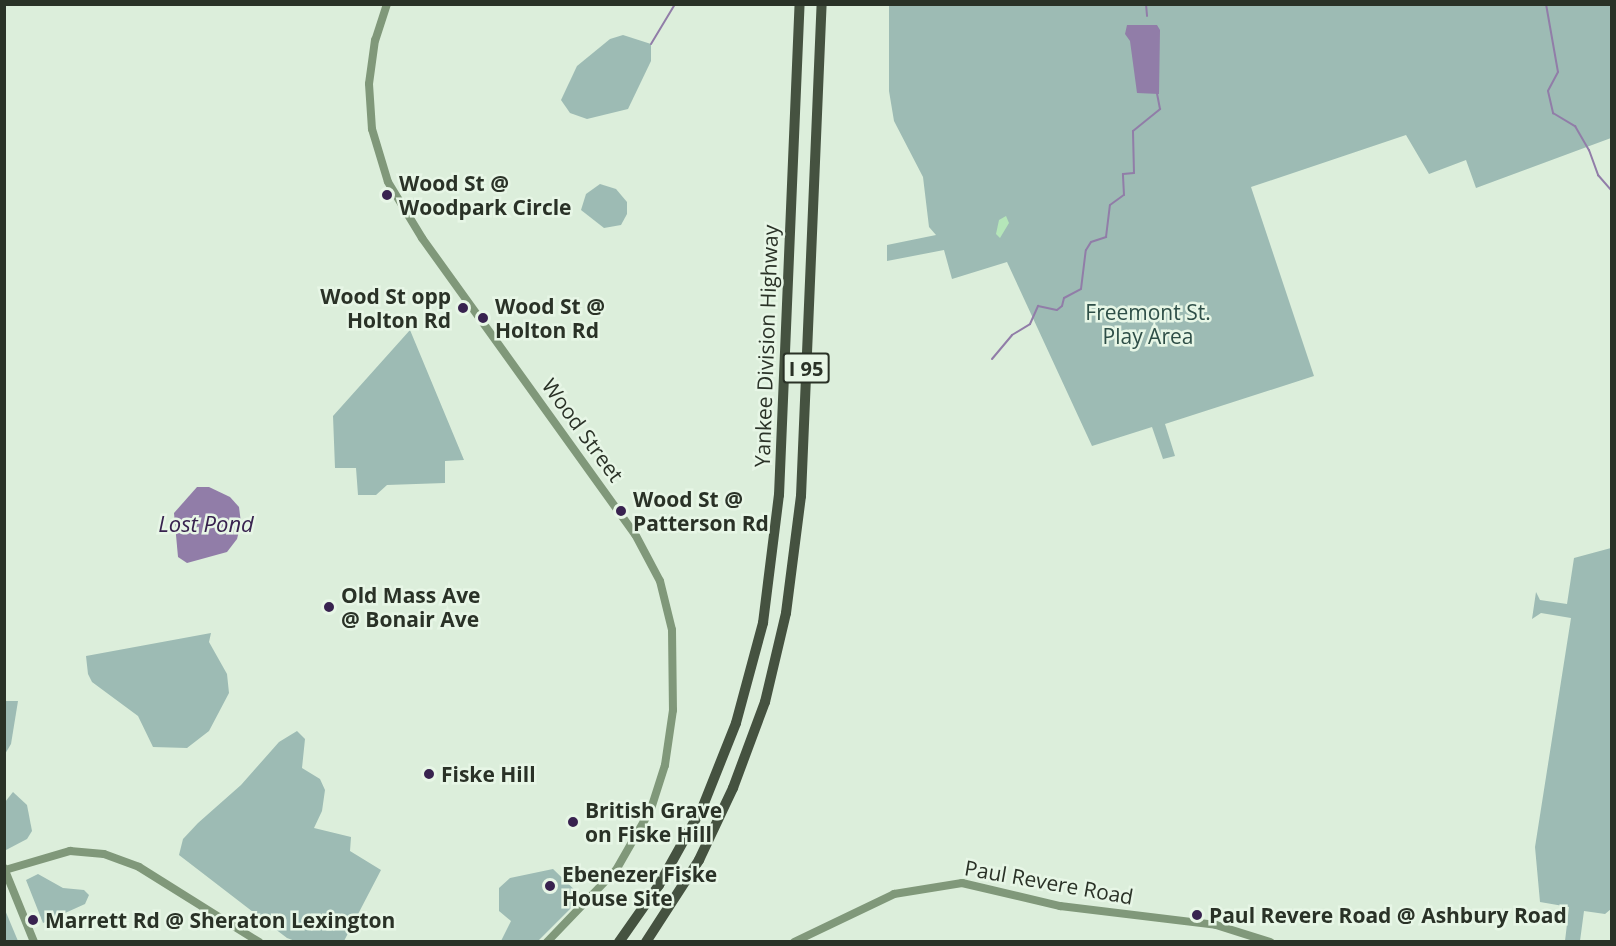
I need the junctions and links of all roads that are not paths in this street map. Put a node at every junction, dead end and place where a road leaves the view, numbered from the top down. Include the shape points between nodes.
1 (387, 4) edge
2 (801, 4) edge
3 (822, 4) edge
4 (5, 869) edge
5 (34, 942) edge
6 (258, 942) edge
7 (547, 942) edge
8 (619, 942) edge
9 (646, 942) edge
10 (794, 942) edge
11 (1270, 942) edge

1 - 7 street, Wood Street via 375,39 369,84 372,129 388,182 415,228 631,529 660,581 672,630 674,710 665,765 651,810 616,870
2 - 8 highway, Yankee Division Highway / I 95 via 779,495 765,610 744,698 713,783 676,858
3 - 9 highway, Yankee Division Highway / I 95 via 801,489 789,600 769,690 743,765 699,860
4 - 5 street
4 - 6 street via 70,851 117,857
10 - 11 street, Paul Revere Road via 894,894 951,883 978,885 1078,909 1216,925

